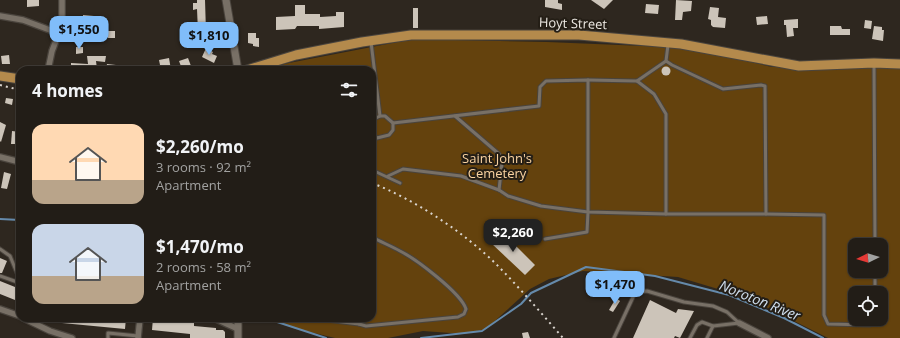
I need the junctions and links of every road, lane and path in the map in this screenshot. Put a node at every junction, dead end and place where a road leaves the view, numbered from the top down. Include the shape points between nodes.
1 (62, 0) edge
2 (226, 0) edge
3 (0, 16) edge
4 (58, 32) junction
5 (370, 41) junction
6 (668, 42) junction
7 (666, 61) junction
8 (874, 63) junction
9 (900, 64) edge
10 (49, 66) edge
11 (237, 66) edge
12 (260, 66) edge
13 (373, 66) edge
14 (0, 76) edge
15 (16, 78) edge
16 (588, 80) junction
17 (637, 81) junction
18 (376, 86) edge
19 (380, 116) junction
20 (455, 116) junction
21 (376, 118) edge
22 (393, 123) junction
23 (376, 137) edge
24 (0, 156) edge
25 (16, 161) edge
26 (376, 172) edge
27 (388, 176) junction
28 (400, 183) dead end
29 (499, 190) junction
30 (588, 212) junction
31 (666, 214) junction
32 (766, 214) junction
33 (875, 238) edge
34 (376, 239) edge
35 (545, 239) dead end
36 (0, 249) edge
37 (16, 271) edge
38 (0, 276) edge
39 (16, 280) edge
40 (0, 309) edge
41 (16, 315) edge
42 (32, 322) edge
43 (140, 322) edge
44 (223, 322) edge
45 (238, 322) edge
46 (343, 322) edge
47 (738, 323) junction
48 (359, 324) joint
49 (848, 324) edge
50 (38, 325) joint
51 (713, 326) junction
52 (238, 329) junction
53 (138, 337) edge
54 (72, 338) edge
55 (108, 338) edge
56 (238, 338) edge
57 (614, 338) edge
58 (690, 338) edge
59 (707, 338) edge
60 (768, 338) edge

1 - 4 street via 62,24
2 - 11 street
3 - 4 street via 31,22
4 - 10 street
5 - 6 main road, Hoyt Street via 411,35 552,35
5 - 12 main road, Hoyt Street via 296,55
5 - 13 lane
6 - 7 lane
6 - 8 main road, Hoyt Street via 799,66
7 - 17 lane
7 - 32 lane via 723,89 765,86
8 - 9 main road, Hoyt Street
8 - 33 lane
14 - 15 main road
16 - 17 lane
16 - 20 lane via 546,81 540,87 539,106
16 - 30 lane
17 - 31 lane via 659,100 666,114
18 - 19 lane
19 - 21 lane
19 - 22 lane via 385,116
20 - 22 lane
20 - 29 lane via 499,154 502,163
22 - 23 lane via 393,130 389,135
24 - 25 street
26 - 27 lane
27 - 28 lane
27 - 29 lane via 404,169 418,170 461,176
29 - 30 lane via 508,196 541,206
30 - 31 lane
30 - 35 lane via 587,232
31 - 32 lane
32 - 49 lane via 824,215 824,315 828,324
34 - 48 lane via 401,251 435,276 464,302 466,309 464,314 458,317 366,326
36 - 37 lane via 10,256
38 - 39 lane
40 - 41 street
42 - 50 street
43 - 53 street
44 - 52 street
45 - 52 street
46 - 48 lane
47 - 51 lane
47 - 57 lane via 727,312 713,306 684,302 647,291 634,295
47 - 60 street
50 - 54 street
51 - 58 lane via 699,322
51 - 59 lane
52 - 56 street
53 - 55 lane via 108,333

